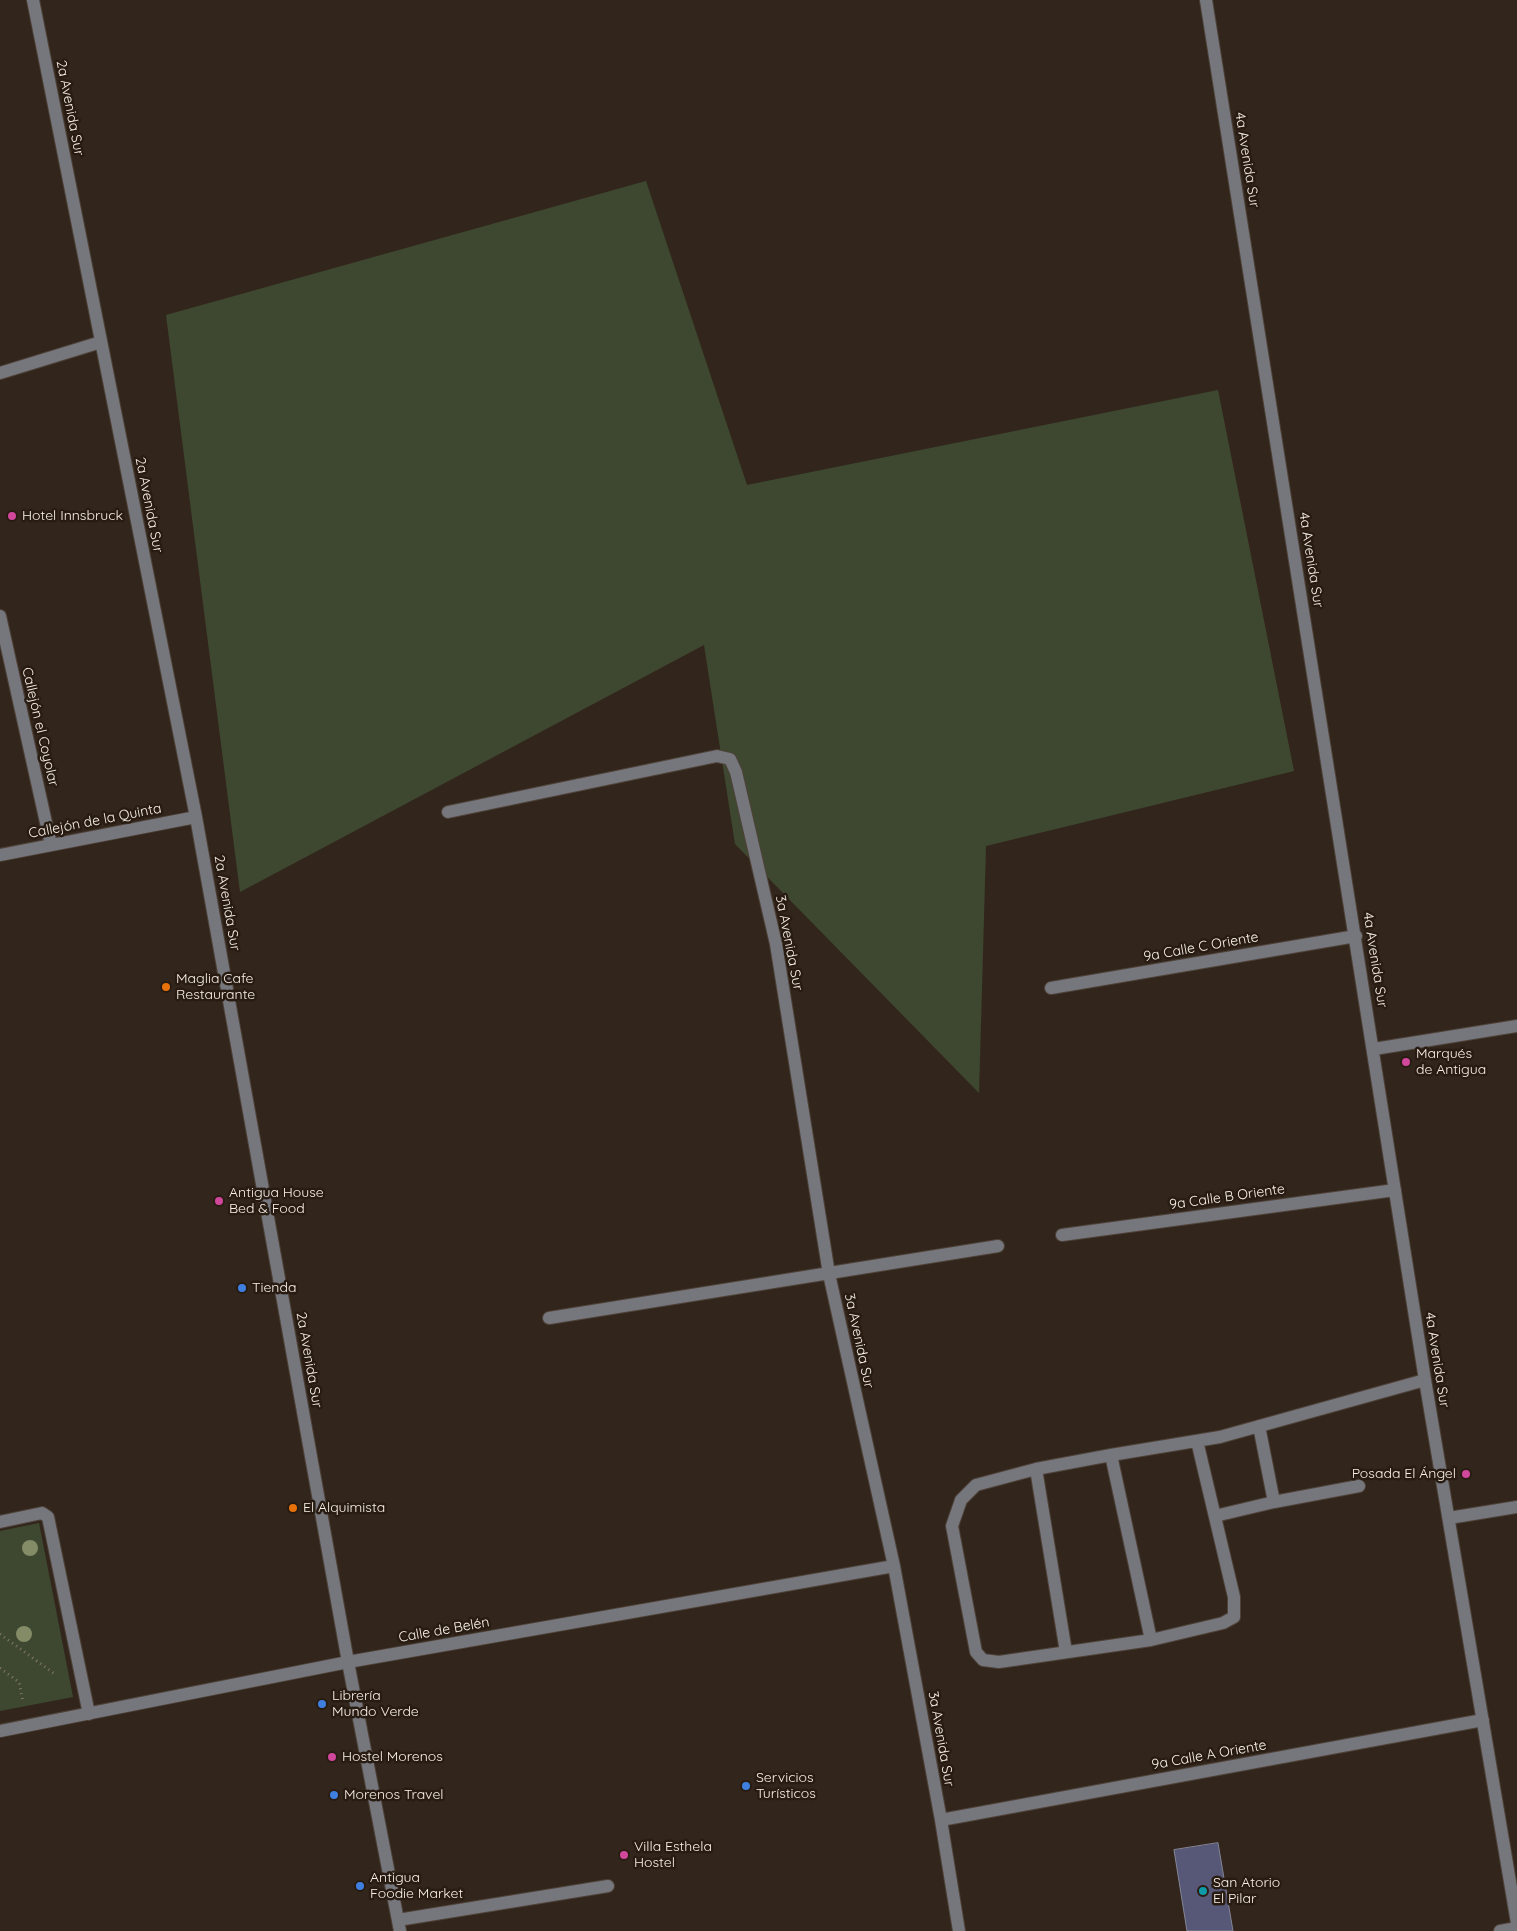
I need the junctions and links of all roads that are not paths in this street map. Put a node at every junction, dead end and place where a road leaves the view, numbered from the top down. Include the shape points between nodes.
1 (33, 0) edge
2 (1206, 0) edge
3 (101, 342) junction
4 (0, 373) edge
5 (0, 616) edge
6 (448, 812) dead end
7 (196, 817) junction
8 (51, 845) junction
9 (0, 855) edge
10 (1356, 936) junction
11 (1051, 988) dead end
12 (1517, 1026) edge
13 (1374, 1049) junction
14 (1395, 1190) junction
15 (1062, 1234) dead end
16 (998, 1246) dead end
17 (829, 1274) junction
18 (550, 1318) dead end
19 (1425, 1380) junction
20 (1259, 1426) junction
21 (1197, 1440) junction
22 (1111, 1455) junction
23 (1036, 1469) junction
24 (1359, 1486) dead end
25 (1274, 1502) junction
26 (1517, 1508) edge
27 (1215, 1516) junction
28 (1449, 1518) junction
29 (0, 1522) edge
30 (894, 1566) junction
31 (1151, 1640) junction
32 (1066, 1652) junction
33 (348, 1662) junction
34 (90, 1714) junction
35 (1483, 1720) junction
36 (0, 1731) edge
37 (941, 1820) junction
38 (608, 1886) dead end
39 (1517, 1923) edge
40 (399, 1926) edge
41 (1517, 1928) edge
42 (959, 1931) edge
43 (1500, 1931) edge

1 - 3 street, 2a Avenida Sur
2 - 10 street, 4a Avenida Sur
3 - 4 street
3 - 7 street, 2a Avenida Sur
5 - 8 street, Callejón el Coyolar
6 - 17 street, 3a Avenida Sur via 717,756 730,759 736,772 776,944
7 - 8 street, Callejón de la Quinta
7 - 33 street, 2a Avenida Sur
8 - 9 street, Callejón de la Quinta
10 - 11 street, 9a Calle C Oriente
10 - 13 street, 4a Avenida Sur
12 - 13 street
13 - 14 street, 4a Avenida Sur
14 - 15 street, 9a Calle B Oriente
14 - 19 street, 4a Avenida Sur
16 - 17 street
17 - 18 street
17 - 30 street, 3a Avenida Sur
19 - 20 street
19 - 28 street, 4a Avenida Sur
20 - 21 street
20 - 25 street
21 - 22 street
21 - 27 street
22 - 23 street
22 - 31 street
23 - 32 street
23 - 32 street via 976,1485 961,1500 952,1526 976,1652 983,1660 999,1662
24 - 25 street
25 - 27 street
26 - 28 street
27 - 31 street via 1234,1597 1234,1616 1223,1623
28 - 35 street, 4a Avenida Sur
29 - 34 street via 42,1513 48,1517
30 - 33 street, Calle de Belén
30 - 37 street, 3a Avenida Sur
31 - 32 street
33 - 34 street, Calle de Belén
33 - 40 street, 2a Avenida Sur
34 - 36 street, Calle de Belén
35 - 37 street, 9a Calle A Oriente
35 - 39 street, 4a Avenida Sur
37 - 42 street, 3a Avenida Sur
38 - 40 street
41 - 43 street

